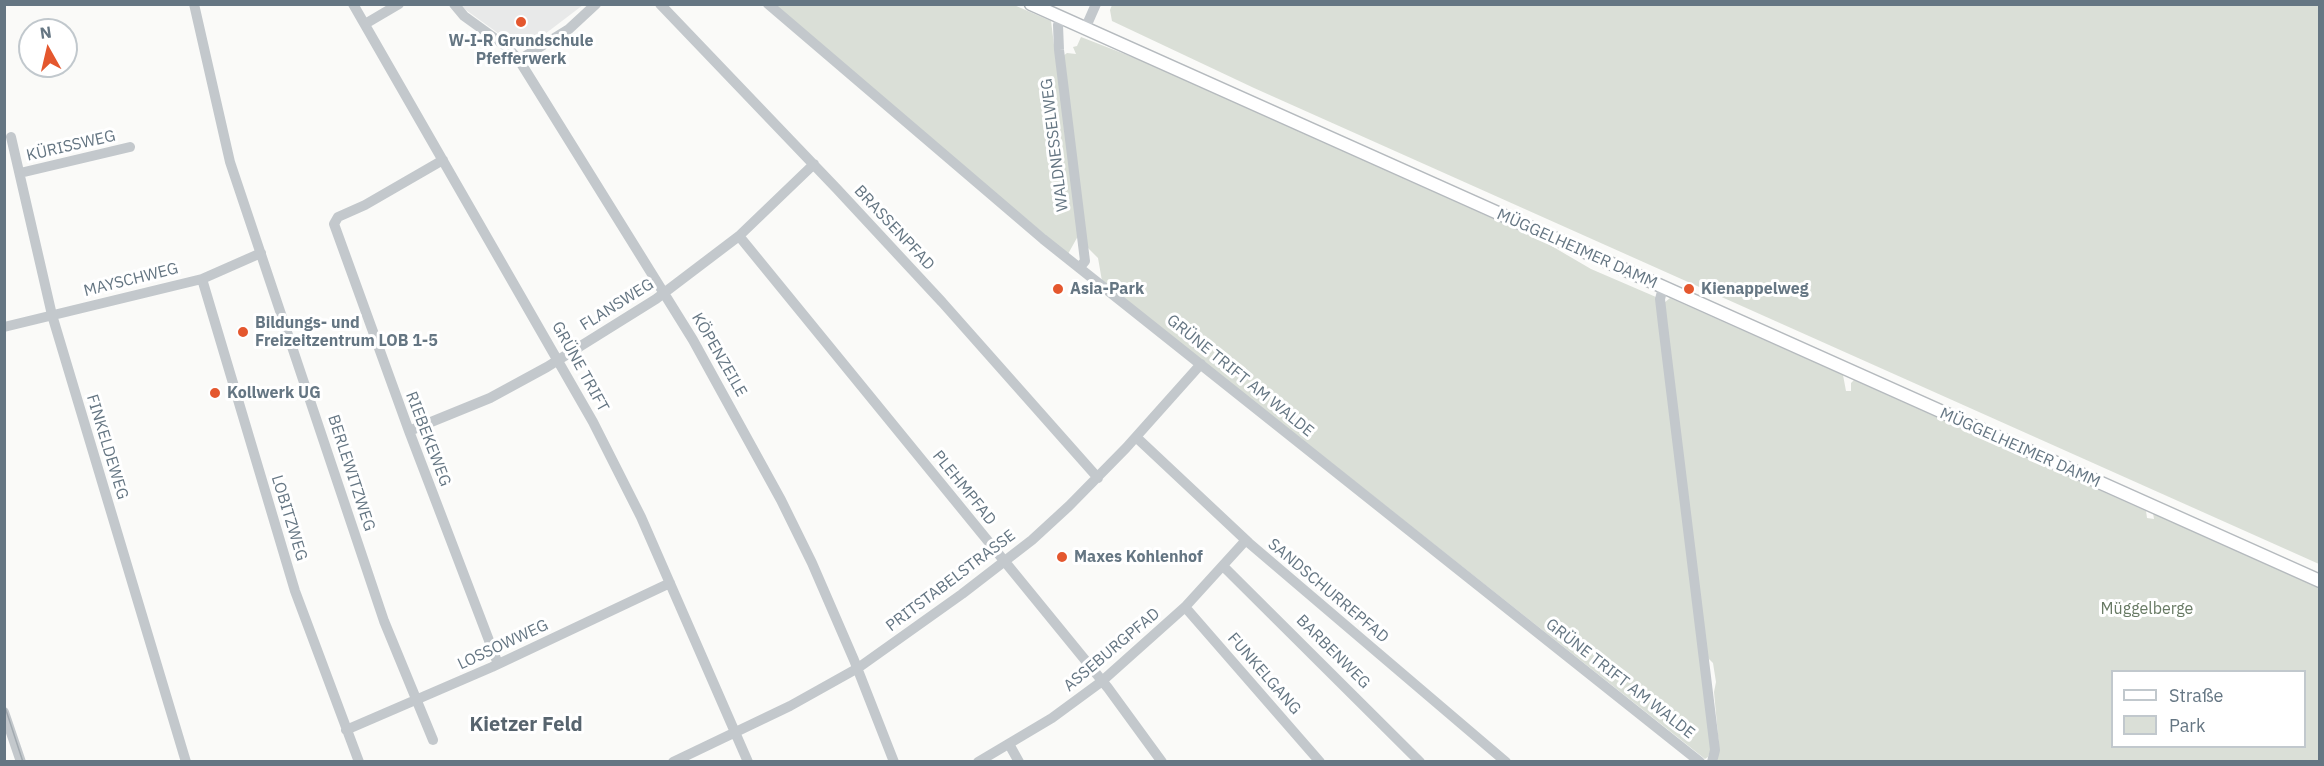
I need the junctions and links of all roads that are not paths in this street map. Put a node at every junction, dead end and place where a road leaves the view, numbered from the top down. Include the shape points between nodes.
1 (194, 4) edge
2 (353, 4) edge
3 (399, 4) edge
4 (454, 4) edge
5 (596, 4) edge
6 (660, 4) edge
7 (768, 4) edge
8 (1031, 4) edge
9 (1096, 4) edge
10 (1061, 18) junction
11 (365, 24) junction
12 (1085, 29) junction
13 (519, 60) junction
14 (11, 137) dead end
15 (130, 147) dead end
16 (443, 160) junction
17 (814, 164) junction
18 (20, 173) junction
19 (739, 236) junction
20 (261, 253) junction
21 (1080, 267) junction
22 (202, 279) junction
23 (1663, 288) junction
24 (665, 293) junction
25 (52, 315) junction
26 (4, 327) edge
27 (559, 359) junction
28 (1201, 364) junction
29 (409, 431) junction
30 (1136, 437) junction
31 (1098, 478) junction
32 (1246, 540) junction
33 (1004, 562) junction
34 (1223, 566) junction
35 (2319, 581) edge
36 (670, 583) junction
37 (1185, 607) junction
38 (498, 664) junction
39 (858, 668) junction
40 (1101, 682) junction
41 (417, 700) junction
42 (4, 712) edge
43 (346, 730) junction
44 (736, 733) junction
45 (433, 740) dead end
46 (1009, 744) junction
47 (21, 762) edge
48 (186, 762) edge
49 (359, 762) edge
50 (673, 762) edge
51 (748, 762) edge
52 (894, 762) edge
53 (978, 762) edge
54 (1019, 762) edge
55 (1162, 762) edge
56 (1320, 762) edge
57 (1420, 762) edge
58 (1506, 762) edge
59 (1700, 762) edge
60 (1712, 762) edge

1 - 20 street, BERLEWITZWEG via 228,153
2 - 11 street, GRÜNE TRIFT
3 - 11 street
4 - 13 street, KÖPENZEILE
5 - 13 street via 569,29
6 - 17 street, BRASSENPFAD
7 - 21 street, GRÜNE TRIFT AM WALDE
8 - 10 main road, MÜGGELHEIMER DAMM
9 - 12 street
10 - 12 main road, MÜGGELHEIMER DAMM
10 - 21 street, WALDNESSELWEG via 1059,50 1084,261
11 - 16 street, GRÜNE TRIFT
12 - 23 main road, MÜGGELHEIMER DAMM
13 - 24 street, KÖPENZEILE
14 - 18 street, FINKELDEWEG
15 - 18 street, KÜRISSWEG
16 - 27 street, GRÜNE TRIFT
16 - 29 street, RIEBEKEWEG via 338,218 334,224
17 - 19 street, FLANSWEG
17 - 31 street, BRASSENPFAD
18 - 25 street, FINKELDEWEG
19 - 24 street, FLANSWEG
19 - 33 street, PLEHMPFAD
20 - 22 street, MAYSCHWEG
20 - 41 street, BERLEWITZWEG via 384,621
21 - 28 street, GRÜNE TRIFT AM WALDE
22 - 25 street, MAYSCHWEG
22 - 43 street, LOBITZWEG via 295,591
23 - 35 main road, MÜGGELHEIMER DAMM
23 - 60 street via 1660,299 1715,750
24 - 27 street, FLANSWEG
24 - 39 street, KÖPENZEILE via 781,499
25 - 26 street, MAYSCHWEG
25 - 48 street, FINKELDEWEG
27 - 29 street, FLANSWEG via 490,398
27 - 36 street, GRÜNE TRIFT via 624,482
28 - 30 street, PRITSTABELSTRASSE
28 - 59 street, GRÜNE TRIFT AM WALDE
29 - 38 street, RIEBEKEWEG
30 - 31 street, PRITSTABELSTRASSE
30 - 32 street, SANDSCHURREPFAD
31 - 33 street, PRITSTABELSTRASSE
32 - 34 street, ASSEBURGPFAD
32 - 58 street, SANDSCHURREPFAD
33 - 39 street, PRITSTABELSTRASSE
33 - 40 street, PLEHMPFAD
34 - 37 street, ASSEBURGPFAD
34 - 57 street, BARBENWEG
36 - 38 street, LOSSOWWEG
36 - 44 street, GRÜNE TRIFT
37 - 40 street, ASSEBURGPFAD
37 - 56 street, FUNKELGANG
38 - 41 street, LOSSOWWEG
39 - 44 street, PRITSTABELSTRASSE
39 - 52 street, KÖPENZEILE
40 - 46 street, ASSEBURGPFAD
40 - 55 street, PLEHMPFAD
41 - 43 street, LOSSOWWEG
41 - 45 street, BERLEWITZWEG
42 - 47 street
43 - 49 street, LOBITZWEG
44 - 50 street, PRITSTABELSTRASSE
44 - 51 street, GRÜNE TRIFT
46 - 53 street, ASSEBURGPFAD
46 - 54 street

